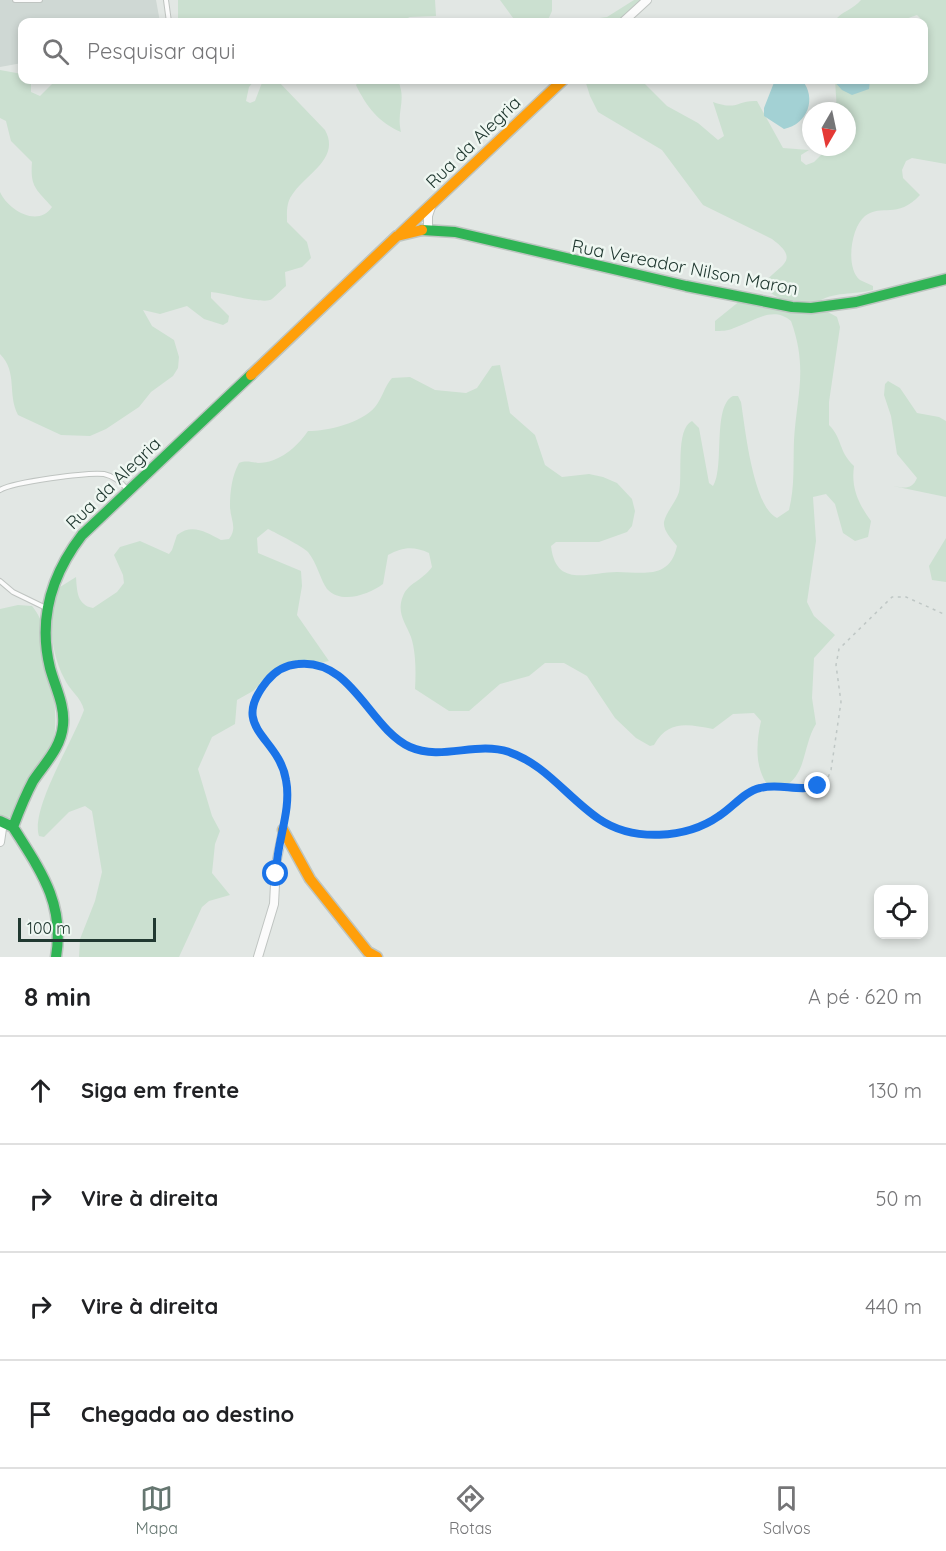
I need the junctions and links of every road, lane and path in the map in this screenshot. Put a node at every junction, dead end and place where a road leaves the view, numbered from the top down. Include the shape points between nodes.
1 (15, 0) edge
2 (40, 0) edge
3 (166, 0) edge
4 (647, 0) edge
5 (169, 18) edge
6 (627, 18) edge
7 (559, 84) edge
8 (433, 203) junction
9 (423, 229) junction
10 (397, 236) junction
11 (946, 279) edge
12 (0, 489) edge
13 (128, 490) junction
14 (0, 581) edge
15 (47, 608) junction
16 (946, 615) edge
17 (5, 823) edge
18 (284, 830) junction
19 (0, 842) edge
20 (56, 957) edge
21 (258, 957) edge
22 (377, 957) edge

1 - 2 lane
3 - 5 lane
4 - 6 street
7 - 8 main road, Rua da Alegria
8 - 9 street, Rua da Alegria
8 - 10 main road, Rua da Alegria
9 - 10 main road, Rua da Alegria
9 - 11 main road, Rua Vereador Nilson Maron via 455,232 792,307 846,304
10 - 13 main road, Rua da Alegria
12 - 13 lane via 25,481 103,474
13 - 15 main road, Rua da Alegria via 67,551 51,586
14 - 15 lane via 4,587
15 - 17 main road, Rua da Alegria via 47,653 62,705 63,724 56,752
16 - 18 path via 906,597 892,597 839,649 836,665 841,702 827,780 809,789 761,787 716,819 675,833 654,835 636,834 602,821 545,773 509,752 488,747 444,752 414,749 388,733 343,680 317,666 290,665 267,681 252,716 255,727 282,764 287,781
17 - 19 street
17 - 20 main road via 56,903 60,939
18 - 21 street via 276,864 274,904
18 - 22 main road via 310,879 368,952

